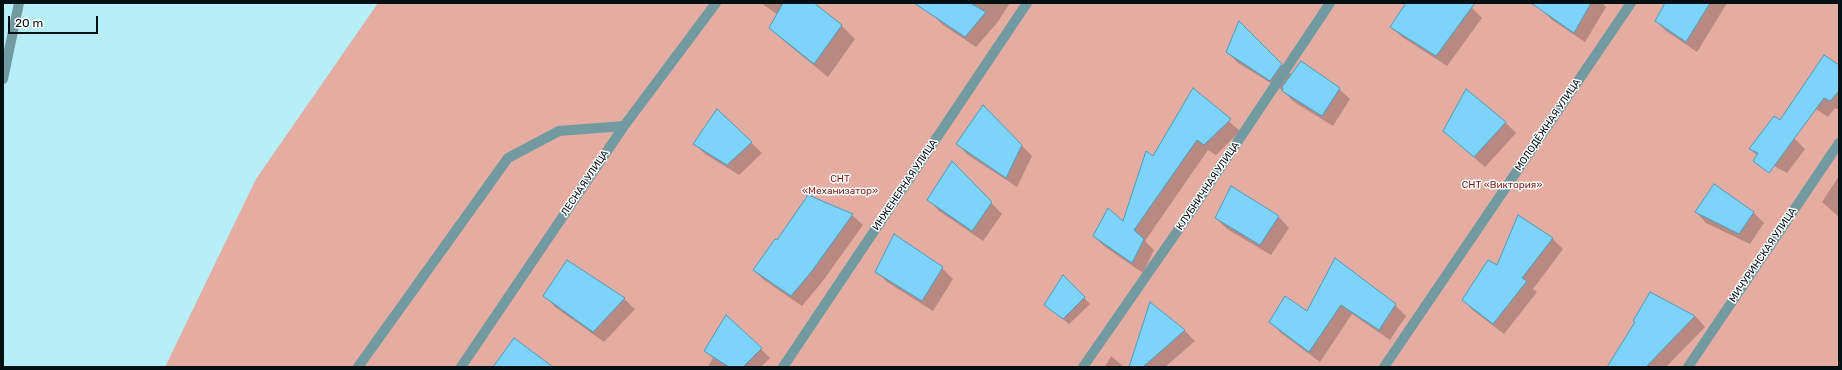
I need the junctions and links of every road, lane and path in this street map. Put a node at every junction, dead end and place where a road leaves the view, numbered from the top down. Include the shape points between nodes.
1 (19, 3) edge
2 (716, 3) edge
3 (1027, 3) edge
4 (1330, 3) edge
5 (1631, 3) edge
6 (3, 77) edge
7 (624, 126) junction
8 (1839, 143) edge
9 (358, 367) edge
10 (461, 367) edge
11 (783, 367) edge
12 (1083, 367) edge
13 (1384, 367) edge
14 (1688, 367) edge

1 - 6 street
2 - 7 street, ЛЕСНАЯ УЛИЦА
3 - 11 street, ИНЖЕНЕРНАЯ УЛИЦА
4 - 12 street, КЛУБНИЧНАЯ УЛИЦА via 1192,210
5 - 13 street, МОЛОДЁЖНАЯ УЛИЦА
7 - 9 street via 559,131 508,158
7 - 10 street, ЛЕСНАЯ УЛИЦА
8 - 14 street, МИЧУРИНСКАЯ УЛИЦА

